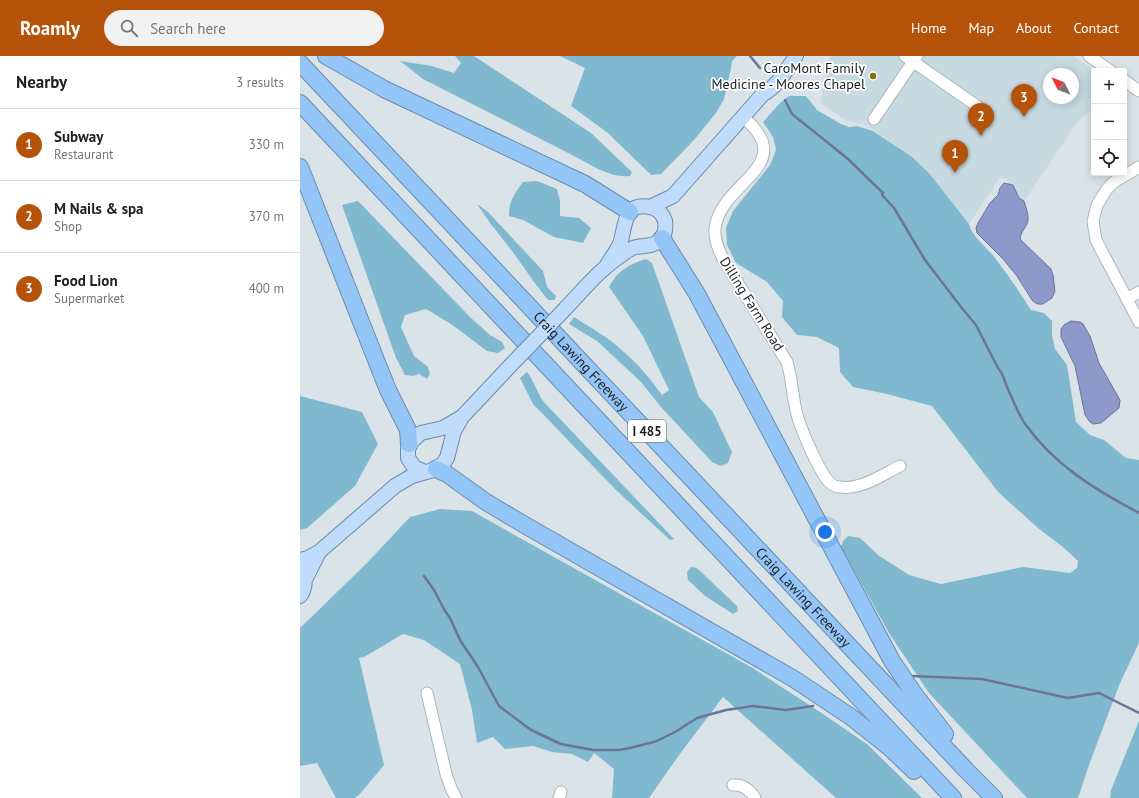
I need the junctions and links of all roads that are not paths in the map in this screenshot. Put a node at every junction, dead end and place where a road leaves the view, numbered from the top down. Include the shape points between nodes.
1 (326, 56) edge
2 (787, 56) edge
3 (796, 56) edge
4 (1089, 56) edge
5 (912, 58) edge
6 (300, 63) edge
7 (1107, 68) edge
8 (1127, 82) edge
9 (1139, 91) edge
10 (762, 94) junction
11 (300, 104) edge
12 (976, 106) dead end
13 (743, 117) junction
14 (874, 119) dead end
15 (300, 167) edge
16 (1139, 167) edge
17 (673, 196) junction
18 (650, 207) junction
19 (630, 212) junction
20 (665, 221) junction
21 (662, 238) junction
22 (607, 265) junction
23 (1139, 292) edge
24 (1127, 299) junction
25 (1139, 322) edge
26 (462, 417) junction
27 (409, 451) junction
28 (900, 466) dead end
29 (430, 470) junction
30 (395, 486) junction
31 (319, 552) junction
32 (300, 560) edge
33 (302, 574) edge
34 (300, 596) edge
35 (427, 693) dead end
36 (733, 785) dead end
37 (456, 798) edge
38 (755, 798) edge
39 (944, 798) edge
40 (953, 798) edge
41 (995, 798) edge

1 - 19 highway via 384,89 585,184
2 - 10 main road via 764,87
3 - 10 main road via 777,83
4 - 7 street
5 - 12 street
5 - 14 street
6 - 41 highway, Craig Lawing Freeway / I 485
8 - 9 street
10 - 13 main road
11 - 40 highway, Craig Lawing Freeway / I 485
13 - 17 main road
13 - 28 street, Dilling Farm Road via 760,135 764,156 758,167 723,206 716,223 716,240 723,259 787,362 797,414 811,449 829,482 837,487 854,487
15 - 27 highway via 383,378 408,430
16 - 24 street via 1107,189 1097,205 1094,221 1096,240
17 - 18 main road
17 - 20 main road
18 - 19 main road via 636,208
18 - 20 main road via 659,212
19 - 22 main road via 624,222 619,245
20 - 21 main road
21 - 22 main road via 653,245 631,249
21 - 41 highway via 697,294 892,661 932,718
22 - 26 main road, bridge
23 - 24 street
24 - 25 street
26 - 27 main road via 443,428 421,433 415,437
26 - 29 main road via 454,431 447,458 443,464
27 - 29 main road via 414,467
27 - 30 main road
29 - 30 main road via 412,476
29 - 39 highway via 447,474 486,502 794,679 856,721 890,748
30 - 31 main road
31 - 32 main road
31 - 33 main road
33 - 34 main road via 304,587
35 - 37 street via 446,774
36 - 38 street via 739,784 746,788

